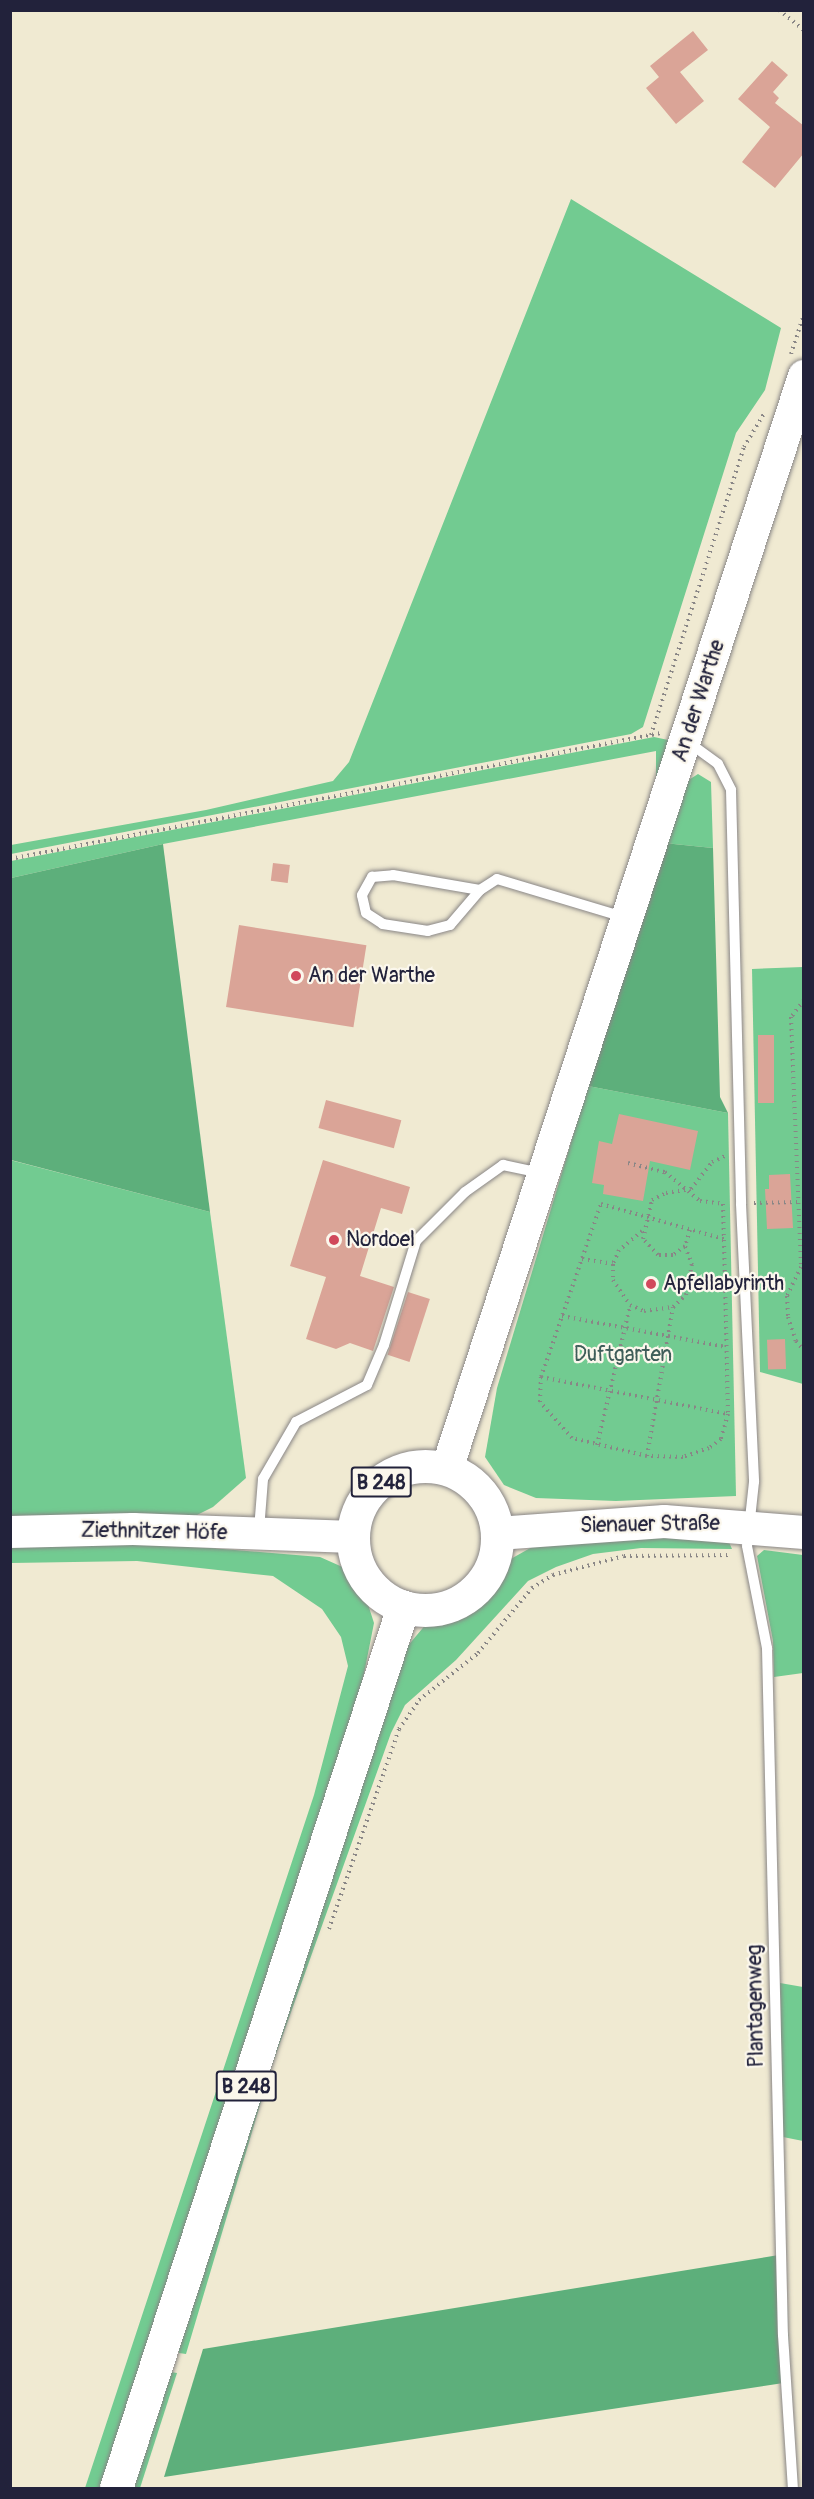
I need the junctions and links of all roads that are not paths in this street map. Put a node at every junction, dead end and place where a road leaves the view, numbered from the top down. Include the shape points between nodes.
1 (804, 376) edge
2 (686, 740) junction
3 (480, 890) junction
4 (628, 919) junction
5 (543, 1174) junction
6 (447, 1469) junction
7 (10, 1532) edge
8 (804, 1532) edge
9 (496, 1533) junction
10 (259, 1534) junction
11 (353, 1538) junction
12 (748, 1540) junction
13 (403, 1607) junction
14 (116, 2488) edge
15 (793, 2488) edge

1 - 2 main road, An der Warthe
2 - 4 main road, An der Warthe
2 - 12 lane via 718,764 731,790 741,1204 754,1482
3 - 3 lane via 450,925 429,931 383,924 366,913 362,894 372,877 393,875
3 - 4 lane via 497,879
4 - 5 main road, An der Warthe
5 - 6 main road, An der Warthe
5 - 10 lane via 503,1165 465,1192 416,1241 384,1345 367,1385 296,1422 263,1479
6 - 9 main road, B 248 via 466,1478 481,1492 492,1511
6 - 11 main road, B 248 via 424,1466 402,1470 382,1480 366,1496 356,1516
7 - 10 main road, Ziethnitzer Höfe via 133,1529
8 - 12 main road, Sienauer Straße
9 - 12 main road, Sienauer Straße via 614,1522
9 - 13 main road, B 248 via 489,1571 462,1600 423,1610
10 - 11 main road, Ziethnitzer Höfe
11 - 13 main road, B 248 via 357,1561 367,1581 383,1597
12 - 15 lane, Plantagenweg via 767,1648 783,2335
13 - 14 main road, B 248

